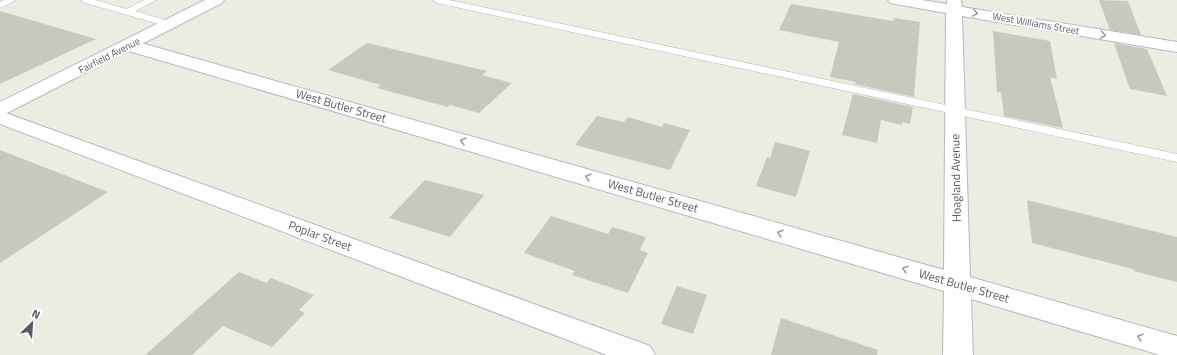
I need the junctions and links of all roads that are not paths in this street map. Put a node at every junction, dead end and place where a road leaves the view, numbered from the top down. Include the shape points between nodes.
1 (12, 0) edge
2 (85, 0) edge
3 (152, 0) edge
4 (217, 0) edge
5 (437, 0) edge
6 (895, 0) edge
7 (0, 5) edge
8 (954, 5) edge
9 (127, 12) junction
10 (169, 24) junction
11 (128, 45) junction
12 (1177, 47) edge
13 (0, 109) edge
14 (955, 111) junction
15 (0, 117) edge
16 (1177, 158) edge
17 (957, 284) junction
18 (1177, 348) edge
19 (640, 355) edge
20 (958, 355) edge

1 - 7 lane
2 - 9 lane
3 - 9 lane
4 - 10 street, Fairfield Avenue
5 - 14 lane
6 - 8 street, West Williams Street
8 -> 12 street, West Williams Street
8 - 14 street, Hoagland Avenue
9 - 10 lane
10 - 11 street, Fairfield Avenue
11 - 13 street, Fairfield Avenue
17 -> 11 street, West Butler Street
14 - 16 lane
14 - 17 street, Hoagland Avenue
15 - 19 street, Poplar Street
18 -> 17 street, West Butler Street
17 - 20 street, Hoagland Avenue

